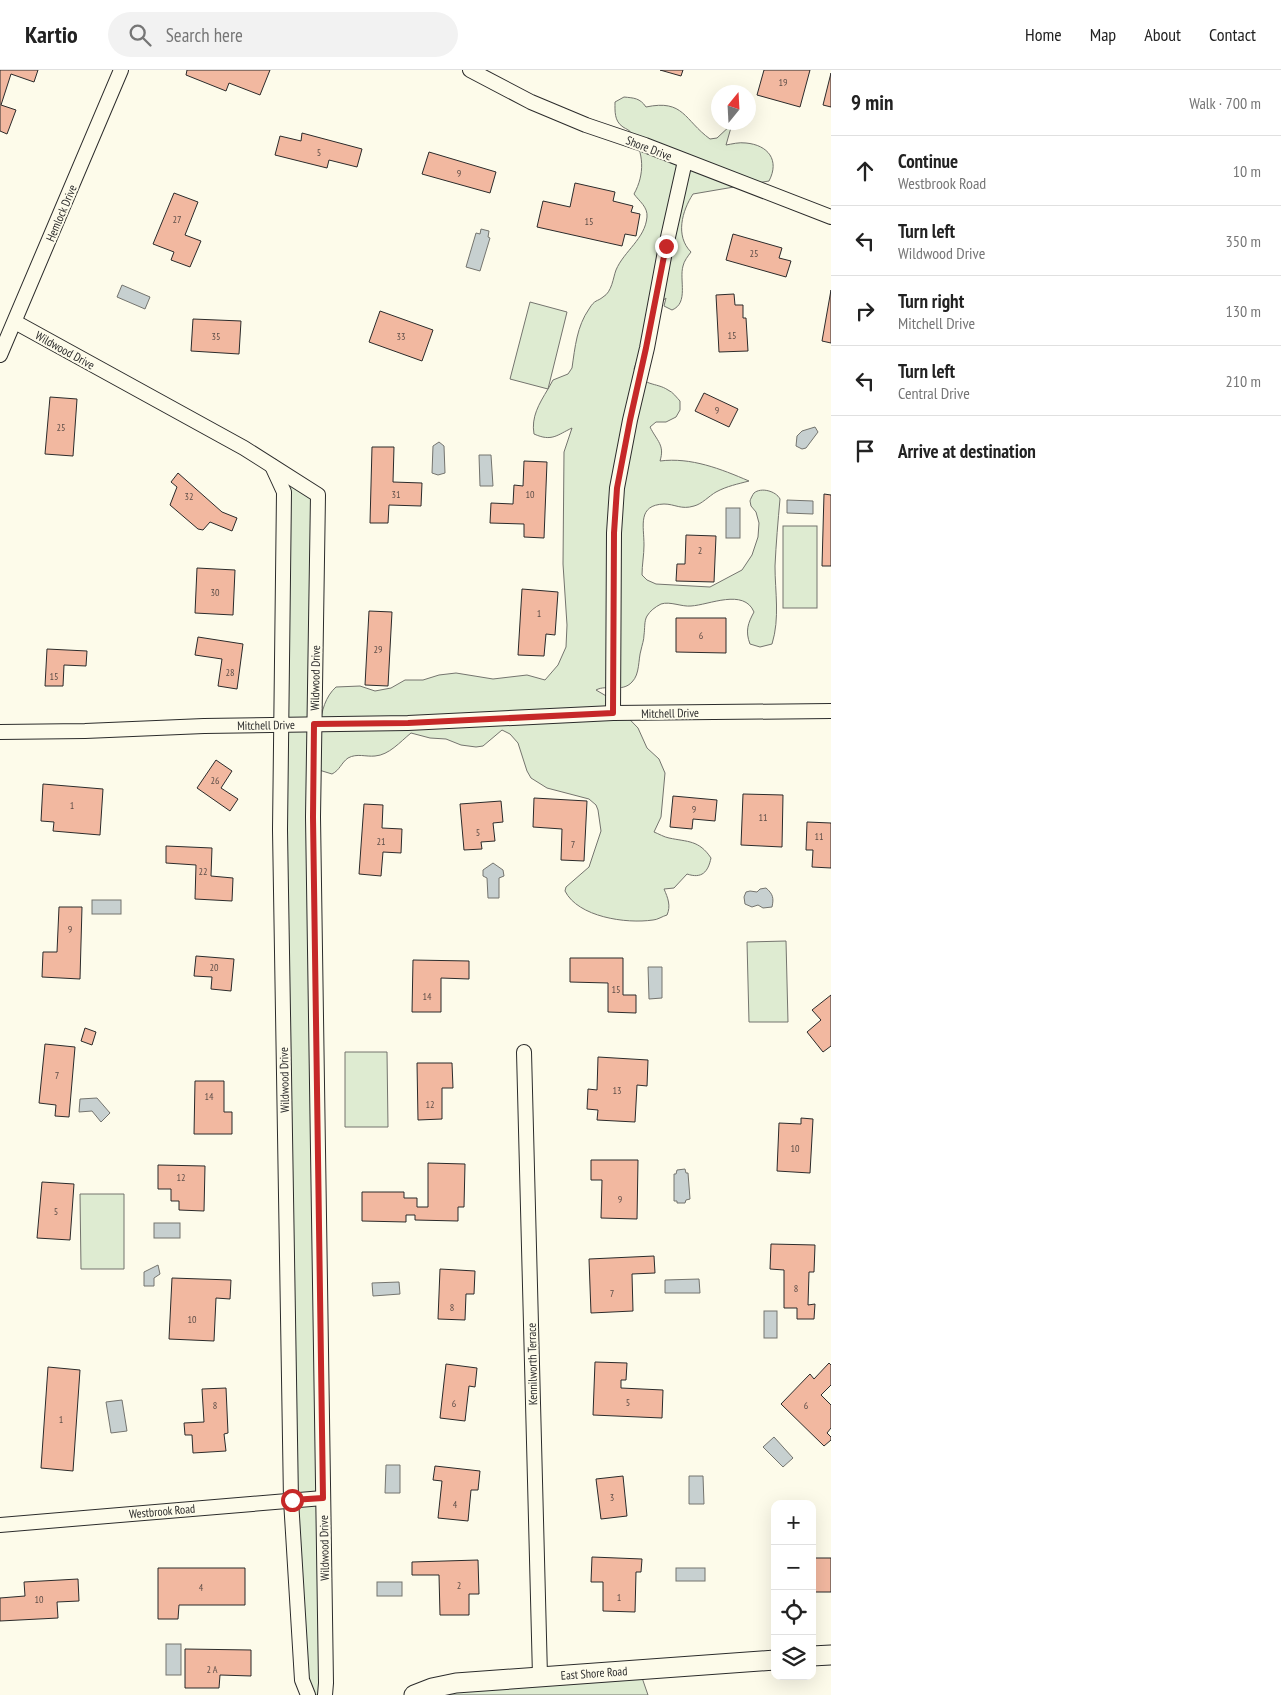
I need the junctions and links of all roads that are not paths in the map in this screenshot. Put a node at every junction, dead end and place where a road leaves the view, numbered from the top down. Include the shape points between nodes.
1 (122, 70) edge
2 (470, 70) edge
3 (685, 161) junction
4 (831, 217) edge
5 (15, 322) junction
6 (0, 355) edge
7 (272, 466) junction
8 (831, 711) edge
9 (613, 713) junction
10 (282, 724) junction
11 (314, 724) junction
12 (0, 732) edge
13 (524, 1052) dead end
14 (323, 1498) junction
15 (292, 1500) junction
16 (0, 1525) edge
17 (831, 1655) edge
18 (816, 1656) edge
19 (771, 1660) edge
20 (540, 1676) junction
21 (308, 1695) edge
22 (325, 1695) edge
23 (414, 1695) edge

1 - 5 street, Hemlock Drive
2 - 3 street, Shore Drive via 586,125
3 - 4 street, Shore Drive
3 - 9 street via 617,488
5 - 6 street, Hemlock Drive
5 - 7 street, Wildwood Drive
7 - 10 street, Wildwood Drive via 284,492
7 - 11 street, Wildwood Drive via 318,495
8 - 9 street, Mitchell Drive
9 - 11 street, Mitchell Drive
10 - 11 street, Mitchell Drive
10 - 12 street, Mitchell Drive
10 - 15 street, Wildwood Drive via 280,830
11 - 14 street, Wildwood Drive
13 - 20 street, Kennilworth Terrace
14 - 15 street, Westbrook Road
14 - 22 street, Wildwood Drive
15 - 16 street, Westbrook Road
15 - 21 street, Wildwood Drive via 302,1680
17 - 18 main road
19 - 20 main road, East Shore Road
20 - 23 main road, East Shore Road via 456,1683

